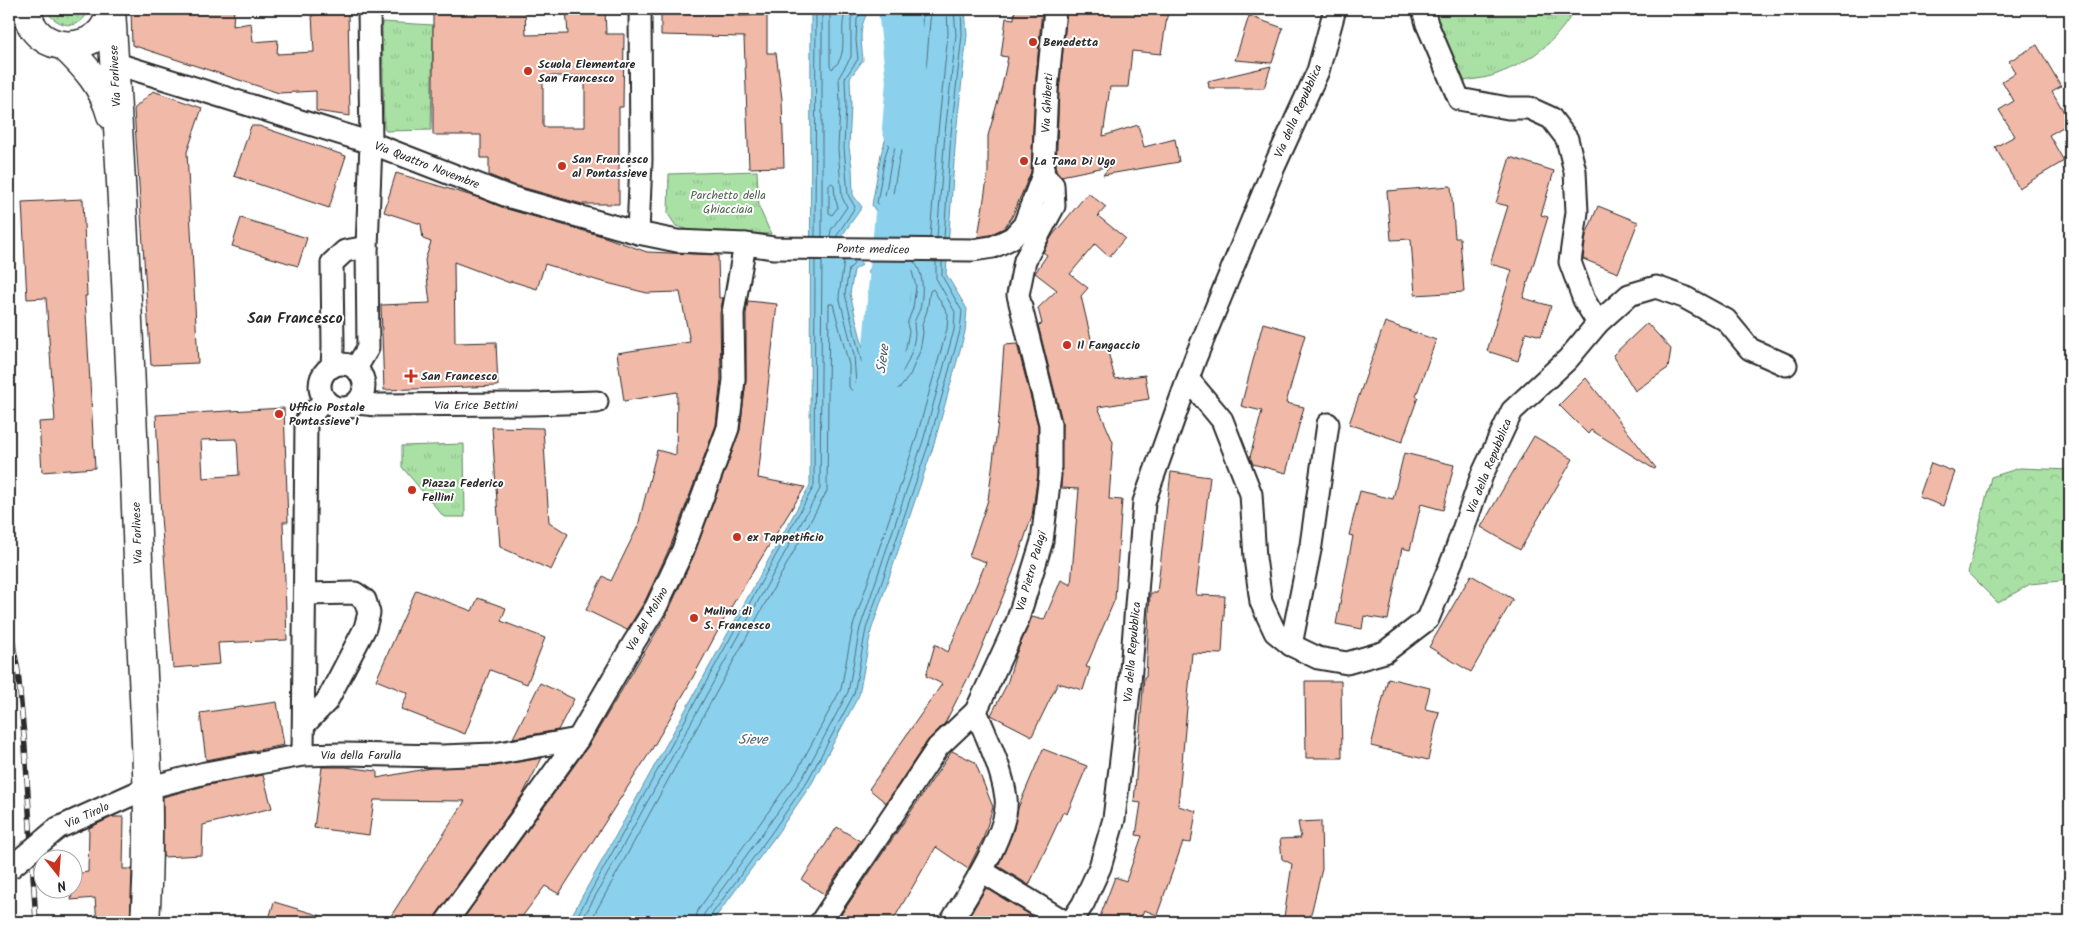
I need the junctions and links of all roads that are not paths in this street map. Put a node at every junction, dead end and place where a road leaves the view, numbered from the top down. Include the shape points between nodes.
1 (110, 9) edge
2 (369, 9) edge
3 (640, 9) edge
4 (1055, 9) edge
5 (1335, 9) edge
6 (1423, 9) edge
7 (24, 12) edge
8 (65, 47) junction
9 (114, 63) junction
10 (118, 143) junction
11 (371, 143) junction
12 (1044, 176) junction
13 (638, 233) junction
14 (745, 244) junction
15 (366, 247) junction
16 (973, 250) joint
17 (1598, 323) junction
18 (1786, 365) dead end
19 (332, 367) junction
20 (356, 368) junction
21 (1188, 379) junction
22 (324, 400) junction
23 (597, 402) dead end
24 (356, 403) junction
25 (1328, 424) dead end
26 (305, 594) junction
27 (1291, 645) junction
28 (976, 711) junction
29 (304, 725) junction
30 (578, 739) junction
31 (303, 756) junction
32 (147, 788) junction
33 (9, 870) edge
34 (982, 871) junction
35 (145, 922) edge
36 (446, 922) edge
37 (821, 922) edge
38 (951, 922) edge
39 (1065, 922) edge
40 (1071, 922) edge

1 - 8 street, Via Forlivese via 104,28 93,39
1 - 9 street, Via Forlivese
2 - 11 street
3 - 13 street
4 - 12 street, Via Ghiberti via 1047,90
5 - 21 street, Via della Repubblica via 1318,71 1274,167
6 - 17 street via 1459,99 1508,108 1529,108 1551,118 1567,139 1575,172 1577,212 1570,262 1584,300
7 - 8 street, Via Forlivese via 36,31 50,43
8 - 9 street
8 - 10 street, Via Forlivese via 90,71 108,103
9 - 10 street, Via Forlivese
9 - 11 street, Via Quattro Novembre
10 - 32 street, Via Forlivese via 133,408
11 - 13 street, Via Quattro Novembre via 510,197
11 - 15 street
12 - 16 street, Via Ghiberti via 1024,225 1012,238 993,247
12 - 28 street, Via Pietro Palagi via 1053,185 1054,206 1025,260 1018,296 1050,424 1050,475 1042,541 1017,622
13 - 14 street, Via Quattro Novembre via 677,241
14 - 16 street, Ponte mediceo via 774,248
14 - 30 street, Via del Molino via 733,312 734,380 728,428 716,466 656,608
15 - 19 street via 345,251 332,263
15 - 20 street via 368,348
17 - 18 street, Via della Repubblica via 1629,295 1656,287 1684,297 1726,320 1750,349
17 - 27 street, Via della Repubblica via 1568,358 1512,411 1482,475 1428,619 1385,652 1347,663 1318,658
19 - 20 street via 348,365
19 - 22 street via 321,380
20 - 24 street via 361,374 364,390
21 - 27 street, Via della Repubblica via 1222,420 1250,494 1260,602 1275,632
21 - 40 street, Via della Repubblica via 1144,502 1130,683 1114,819 1100,867
22 - 24 street, Via Erice Bettini via 338,407
22 - 26 street via 306,422
23 - 24 street, Via Erice Bettini via 483,405
25 - 27 street via 1311,545
26 - 29 street
26 - 29 street via 355,593 365,600 369,613 327,701
28 - 34 street via 998,764 1006,799 1002,824
28 - 37 street, Via Pietro Palagi via 938,747
29 - 31 street
30 - 31 street, Via della Farulla via 494,754
30 - 36 street, Via del Molino
31 - 32 street, Via della Farulla via 205,773
32 - 33 street, Via Tirolo, bridge via 58,828
32 - 35 street, Via Forlivese
34 - 38 street
34 - 39 street

